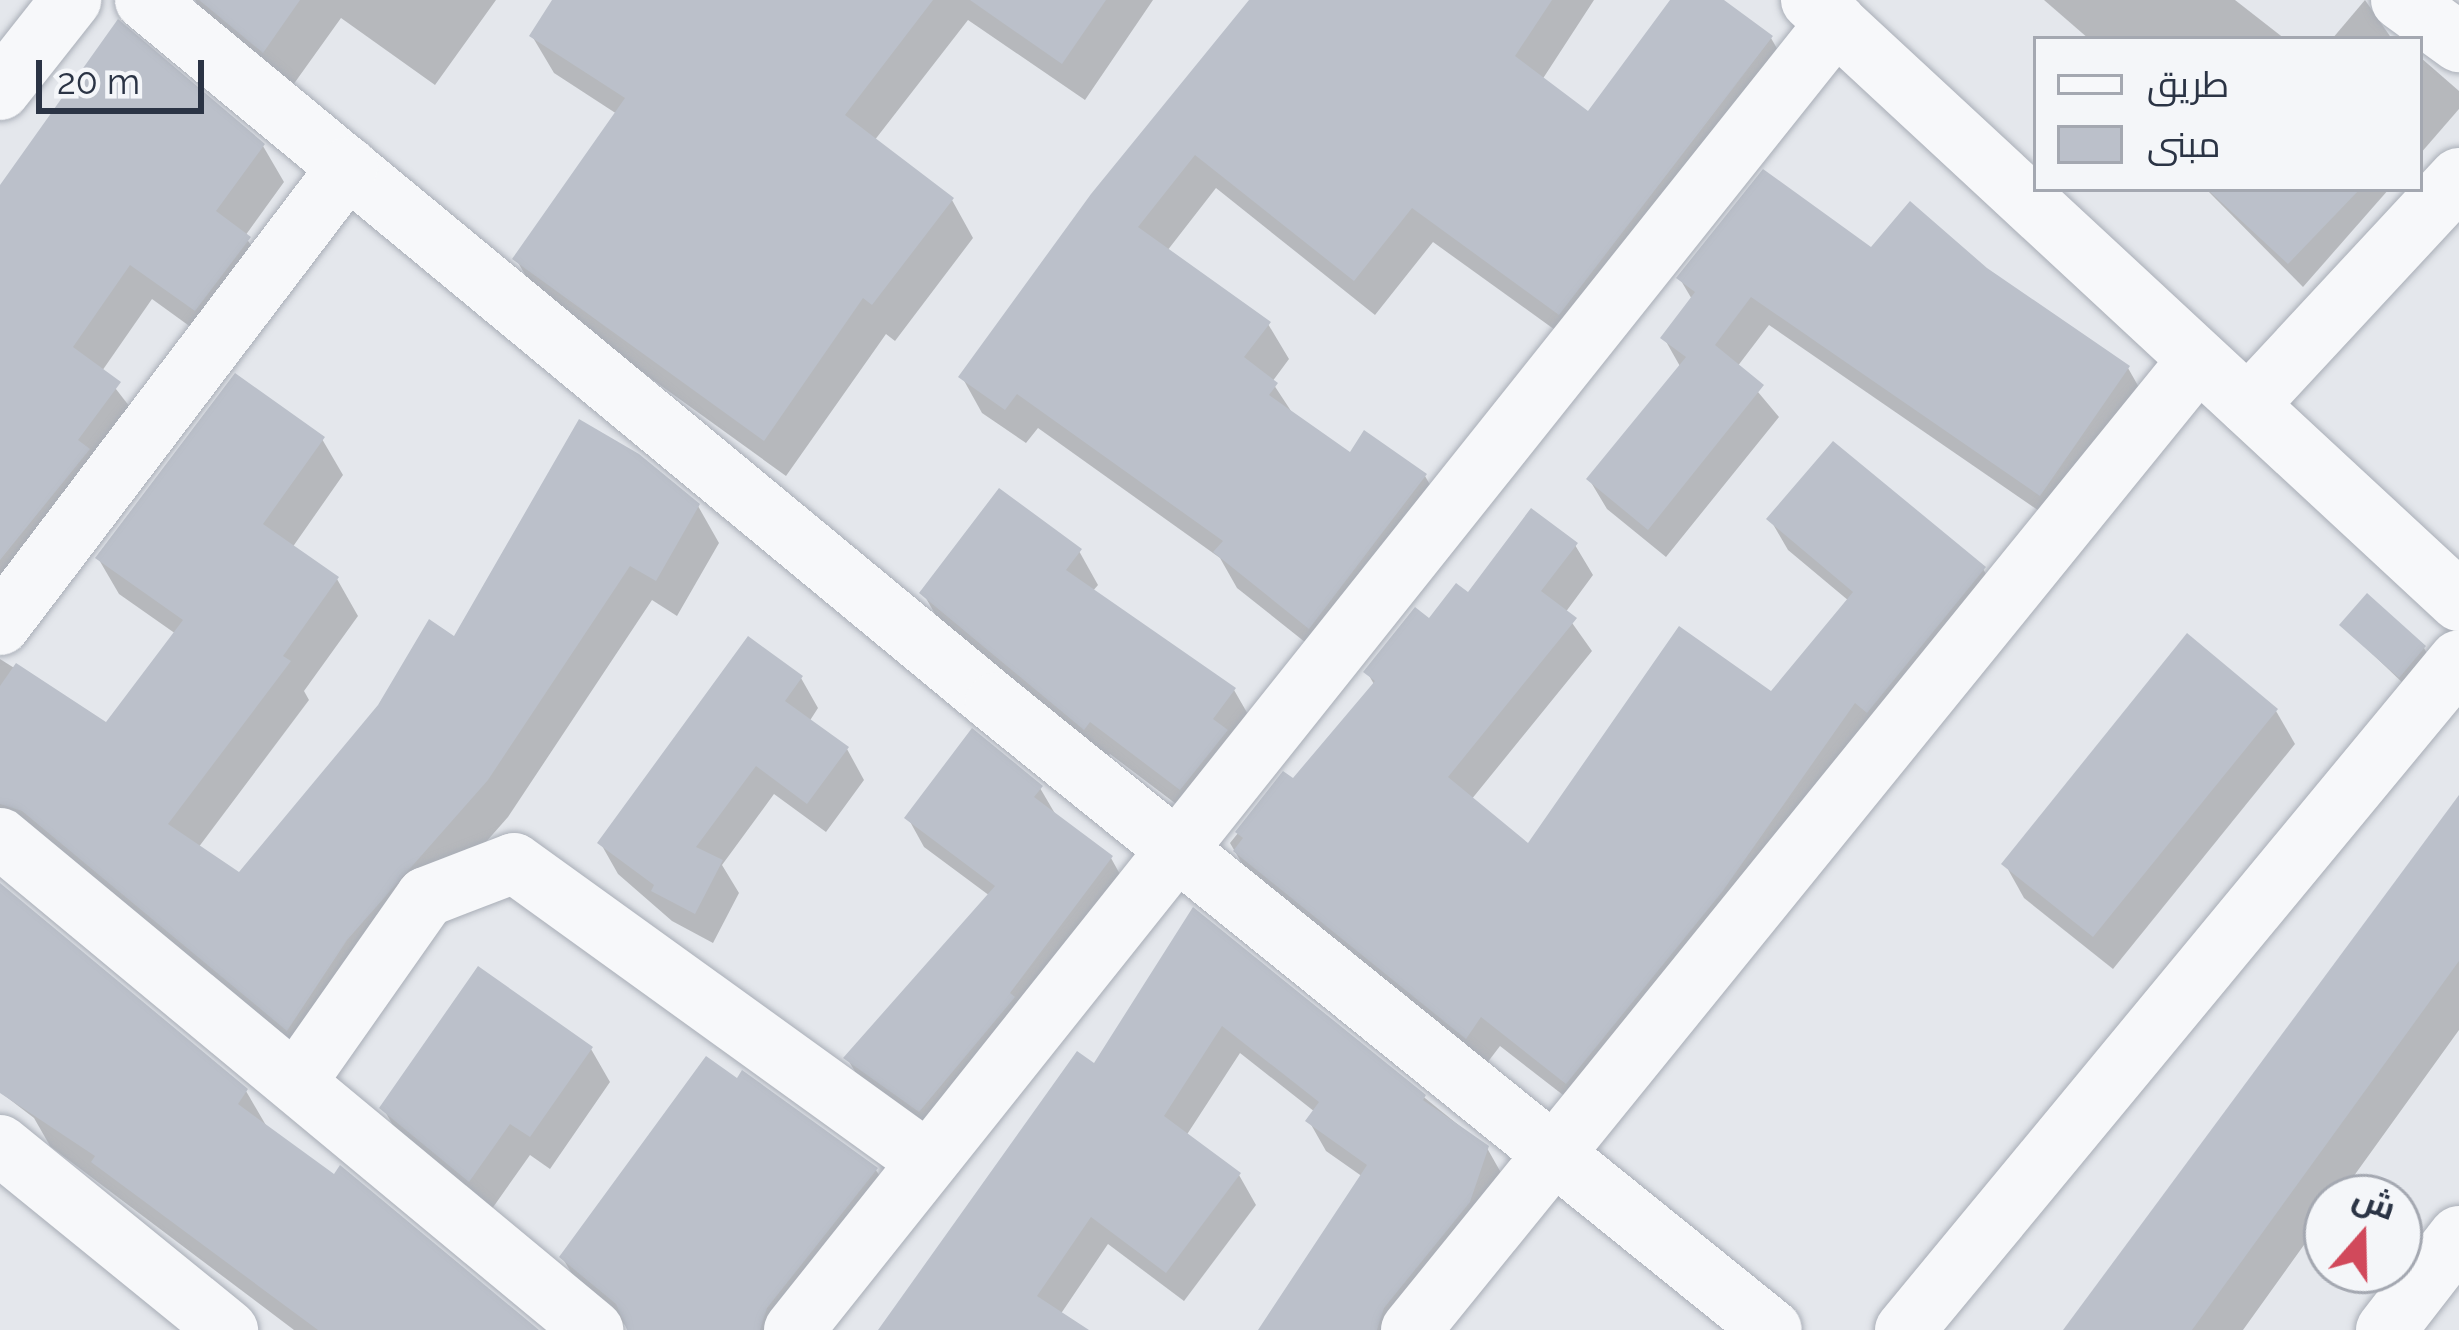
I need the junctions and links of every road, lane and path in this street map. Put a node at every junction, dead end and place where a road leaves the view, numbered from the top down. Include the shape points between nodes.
1 (71, 0) edge
2 (145, 0) edge
3 (2401, 0) edge
4 (1817, 6) edge
5 (2459, 42) edge
6 (0, 90) edge
7 (348, 167) junction
8 (2459, 178) edge
9 (2198, 360) junction
10 (2248, 405) junction
11 (2459, 602) edge
12 (0, 625) edge
13 (2459, 660) edge
14 (0, 838) edge
15 (1173, 846) junction
16 (296, 1082) junction
17 (0, 1145) edge
18 (1558, 1156) junction
19 (926, 1160) junction
20 (2457, 1242) edge
21 (228, 1330) edge
22 (593, 1330) edge
23 (794, 1330) edge
24 (1411, 1330) edge
25 (1772, 1330) edge
26 (1905, 1330) edge
27 (2386, 1330) edge

1 - 6 street
2 - 7 street
3 - 5 street
4 - 9 street
4 - 15 street
7 - 12 street
7 - 15 street
8 - 10 street
9 - 10 street
9 - 18 street
10 - 11 street
13 - 26 street
14 - 16 street
15 - 18 street
15 - 19 street
16 - 19 street via 426,897 514,863
16 - 22 street
17 - 21 street
18 - 24 street
18 - 25 street
19 - 23 street
20 - 27 street

